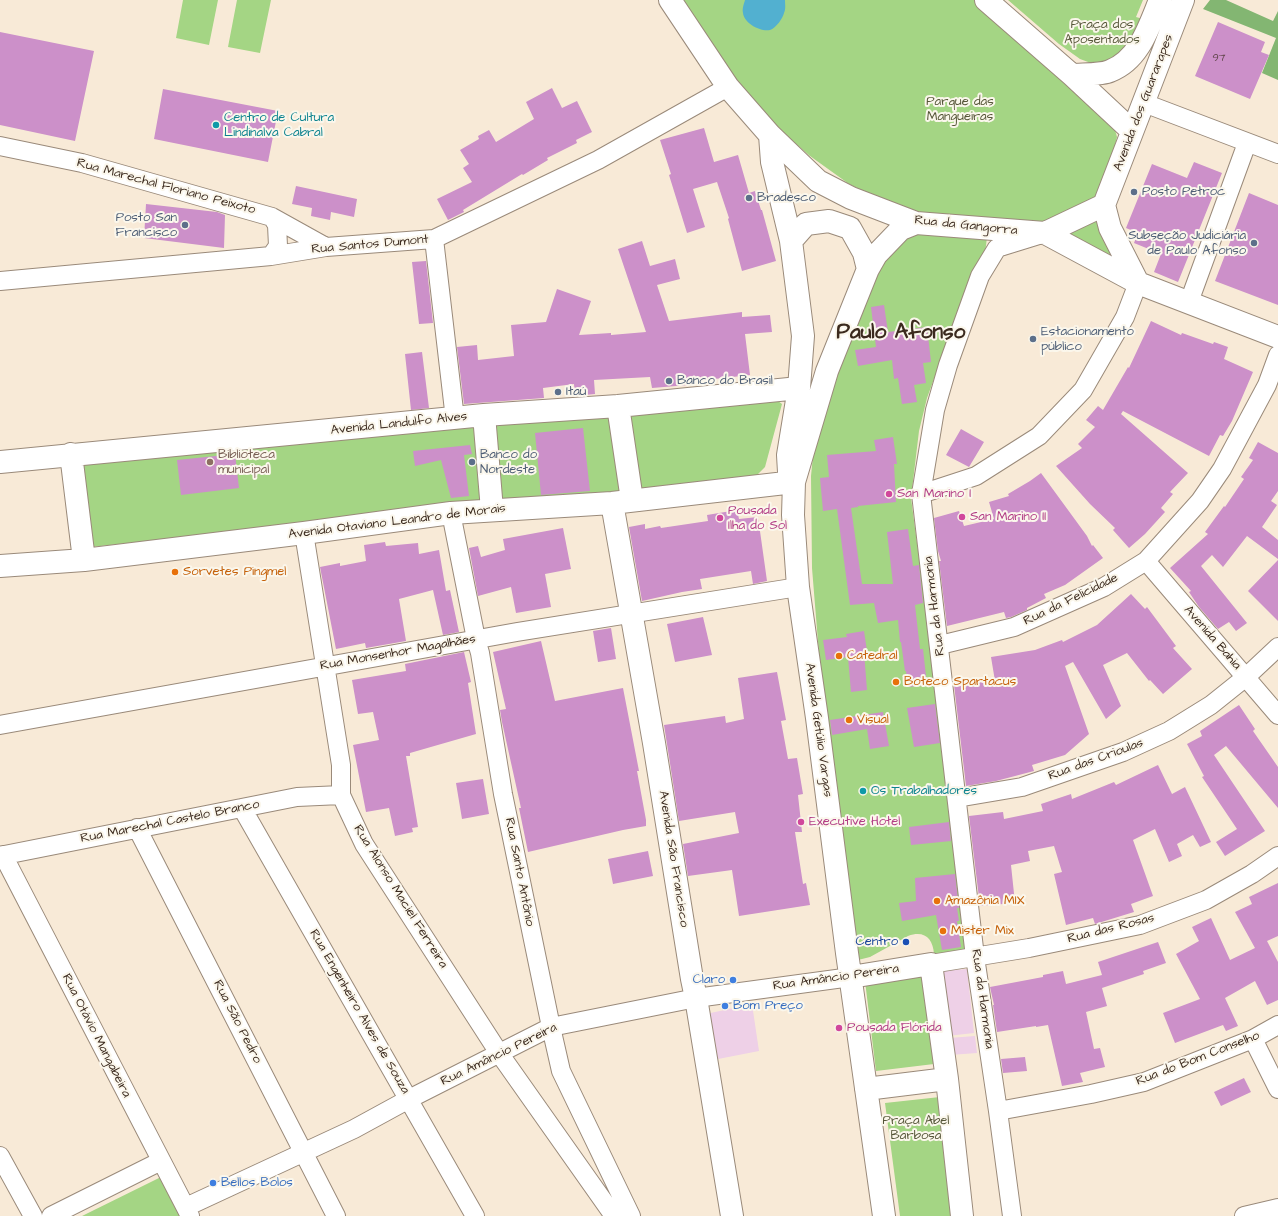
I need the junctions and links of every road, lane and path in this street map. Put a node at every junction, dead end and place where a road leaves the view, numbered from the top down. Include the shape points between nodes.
1 (670, 0) edge
2 (986, 0) edge
3 (1160, 0) edge
4 (1183, 0) edge
5 (1072, 75) junction
6 (728, 87) junction
7 (1144, 103) junction
8 (1132, 131) junction
9 (770, 135) junction
10 (1247, 143) junction
11 (0, 146) edge
12 (1278, 154) edge
13 (1104, 206) junction
14 (272, 217) junction
15 (916, 223) junction
16 (1045, 233) junction
17 (434, 239) junction
18 (791, 241) junction
19 (326, 247) junction
20 (271, 256) junction
21 (868, 269) junction
22 (0, 281) edge
23 (1138, 284) junction
24 (1189, 302) junction
25 (1278, 337) edge
26 (1278, 355) edge
27 (799, 388) junction
28 (618, 406) junction
29 (484, 415) junction
30 (455, 419) junction
31 (71, 454) junction
32 (0, 462) edge
33 (794, 482) junction
34 (921, 494) junction
35 (622, 501) junction
36 (492, 510) junction
37 (451, 513) junction
38 (304, 533) junction
39 (84, 560) junction
40 (1146, 561) junction
41 (0, 566) edge
42 (798, 587) junction
43 (631, 613) junction
44 (476, 639) junction
45 (940, 645) junction
46 (1278, 647) edge
47 (326, 666) junction
48 (1246, 677) junction
49 (1278, 714) edge
50 (0, 725) edge
51 (341, 796) junction
52 (957, 798) junction
53 (242, 808) junction
54 (137, 828) junction
55 (1, 855) edge
56 (1278, 856) edge
57 (975, 957) junction
58 (931, 964) junction
59 (850, 977) junction
60 (696, 998) junction
61 (1278, 1025) edge
62 (551, 1027) junction
63 (1253, 1039) junction
64 (499, 1053) junction
65 (947, 1079) junction
66 (866, 1089) junction
67 (1278, 1090) edge
68 (408, 1099) junction
69 (998, 1111) junction
70 (304, 1153) junction
71 (0, 1156) edge
72 (161, 1161) junction
73 (5, 1176) edge
74 (1278, 1208) edge
75 (188, 1212) edge
76 (33, 1216) edge
77 (51, 1216) edge
78 (336, 1216) edge
79 (475, 1216) edge
80 (614, 1216) edge
81 (630, 1216) edge
82 (732, 1216) edge
83 (884, 1216) edge
84 (962, 1216) edge
85 (1012, 1216) edge
86 (1244, 1216) edge

1 - 6 street
2 - 5 street
3 - 5 street, Avenida dos Guararapes via 1144,39 1127,62 1109,72
4 - 7 street, Avenida dos Guararapes
5 - 8 street
6 - 9 street
6 - 17 street, Rua Santos Dumont via 598,160
7 - 8 street, Avenida dos Guararapes
7 - 10 street
8 - 13 street, Avenida dos Guararapes
9 - 15 street, Rua da Gangorra via 818,181 851,198
9 - 18 street, Avenida Getúlio Vargas via 772,162
10 - 12 street
10 - 24 street
11 - 14 street, Rua Marechal Floriano Peixoto via 82,163
13 - 16 street, Rua da Gangorra
13 - 23 street via 1110,228
14 - 19 street, Rua Marechal Floriano Peixoto
14 - 20 street via 277,224 278,246
15 - 16 street, Rua da Gangorra
15 - 21 street, Avenida Getúlio Vargas via 901,229 876,255
16 - 23 street, Rua da Gangorra
16 - 34 street, Rua da Harmonia via 997,248 980,276 939,395
17 - 19 street, Rua Santos Dumont
17 - 30 street
18 - 21 street via 806,224 829,221 850,228 864,253
18 - 27 street, Avenida Getúlio Vargas via 803,336
19 - 20 street, Rua Santos Dumont
20 - 22 street, Rua Santos Dumont
21 - 33 street, Avenida Getúlio Vargas via 827,371
23 - 24 street, Rua da Gangorra
23 - 34 street via 1125,317 1082,390 1039,436 976,476
24 - 25 street, Rua da Gangorra
26 - 40 street, Rua da Felicidade via 1266,386 1222,469 1200,501
27 - 28 street, Avenida Landulfo Alves
27 - 33 street, Avenida Getúlio Vargas via 788,455 789,472
28 - 29 street, Avenida Landulfo Alves
28 - 35 street, Avenida São Francisco
29 - 30 street, Avenida Landulfo Alves
29 - 36 street
30 - 31 street, Avenida Landulfo Alves
31 - 32 street, Avenida Landulfo Alves
31 - 39 street
33 - 35 street, Avenida Otaviano Leandro de Morais
33 - 42 street, Avenida Getúlio Vargas via 793,515
34 - 45 street, Rua da Harmonia
35 - 36 street, Avenida Otaviano Leandro de Morais
35 - 43 street, Avenida São Francisco
36 - 37 street, Avenida Otaviano Leandro de Morais
37 - 38 street, Avenida Otaviano Leandro de Morais
37 - 44 street, Rua Santo Antônio
38 - 39 street, Avenida Otaviano Leandro de Morais
38 - 47 street, Rua Alonso Maciel Ferreira
39 - 41 street, Avenida Otaviano Leandro de Morais
40 - 45 street, Rua da Felicidade via 1104,587 1014,628
40 - 48 street, Avenida Bahia
42 - 43 street, Rua Monsenhor Magalhães
42 - 59 street, Avenida Getúlio Vargas
43 - 44 street, Rua Monsenhor Magalhães
43 - 60 street, Avenida São Francisco
44 - 47 street, Rua Monsenhor Magalhães
44 - 62 street, Rua Santo Antônio
45 - 52 street, Rua da Harmonia
46 - 48 street, Rua das Crioulas
47 - 50 street, Rua Monsenhor Magalhães
47 - 51 street, Rua Alonso Maciel Ferreira via 341,765
48 - 49 street, Avenida Bahia
48 - 52 street, Rua das Crioulas via 1211,705 1169,731 1123,752 1022,786
51 - 53 street, Rua Marechal Castelo Branco via 297,797
51 - 64 street, Rua Alonso Maciel Ferreira via 364,844
52 - 57 street, Rua da Harmonia
53 - 54 street, Rua Marechal Castelo Branco
53 - 68 street, Rua Engenheiro Alves de Souza
54 - 55 street, Rua Marechal Castelo Branco
54 - 70 street, Rua São Pedro
55 - 72 street, Rua Otávio Mangabeira
56 - 57 street, Rua das Rosas via 1206,900 1140,925
57 - 58 street, Rua das Rosas
57 - 69 street, Rua da Harmonia
58 - 59 street, Rua Amâncio Pereira
58 - 65 street
59 - 60 street, Rua Amâncio Pereira
59 - 66 street, Avenida Getúlio Vargas
60 - 62 street, Rua Amâncio Pereira
60 - 82 street, Avenida São Francisco
61 - 63 street, Rua do Bom Conselho
62 - 64 street, Rua Amâncio Pereira
62 - 81 street, Rua Santo Antônio via 561,1071
63 - 67 street
63 - 69 street, Rua do Bom Conselho via 1144,1082
64 - 68 street, Rua Amâncio Pereira
64 - 80 street, Rua Alonso Maciel Ferreira
65 - 66 street
65 - 84 street
66 - 83 street, Avenida Getúlio Vargas
68 - 70 street, Rua Amâncio Pereira
68 - 79 street, Rua Engenheiro Alves de Souza
69 - 85 street, Rua da Harmonia
70 - 75 street, Rua Amâncio Pereira
70 - 78 street, Rua São Pedro
71 - 73 street
72 - 75 street, Rua Otávio Mangabeira
72 - 77 street
73 - 76 street
74 - 86 street

